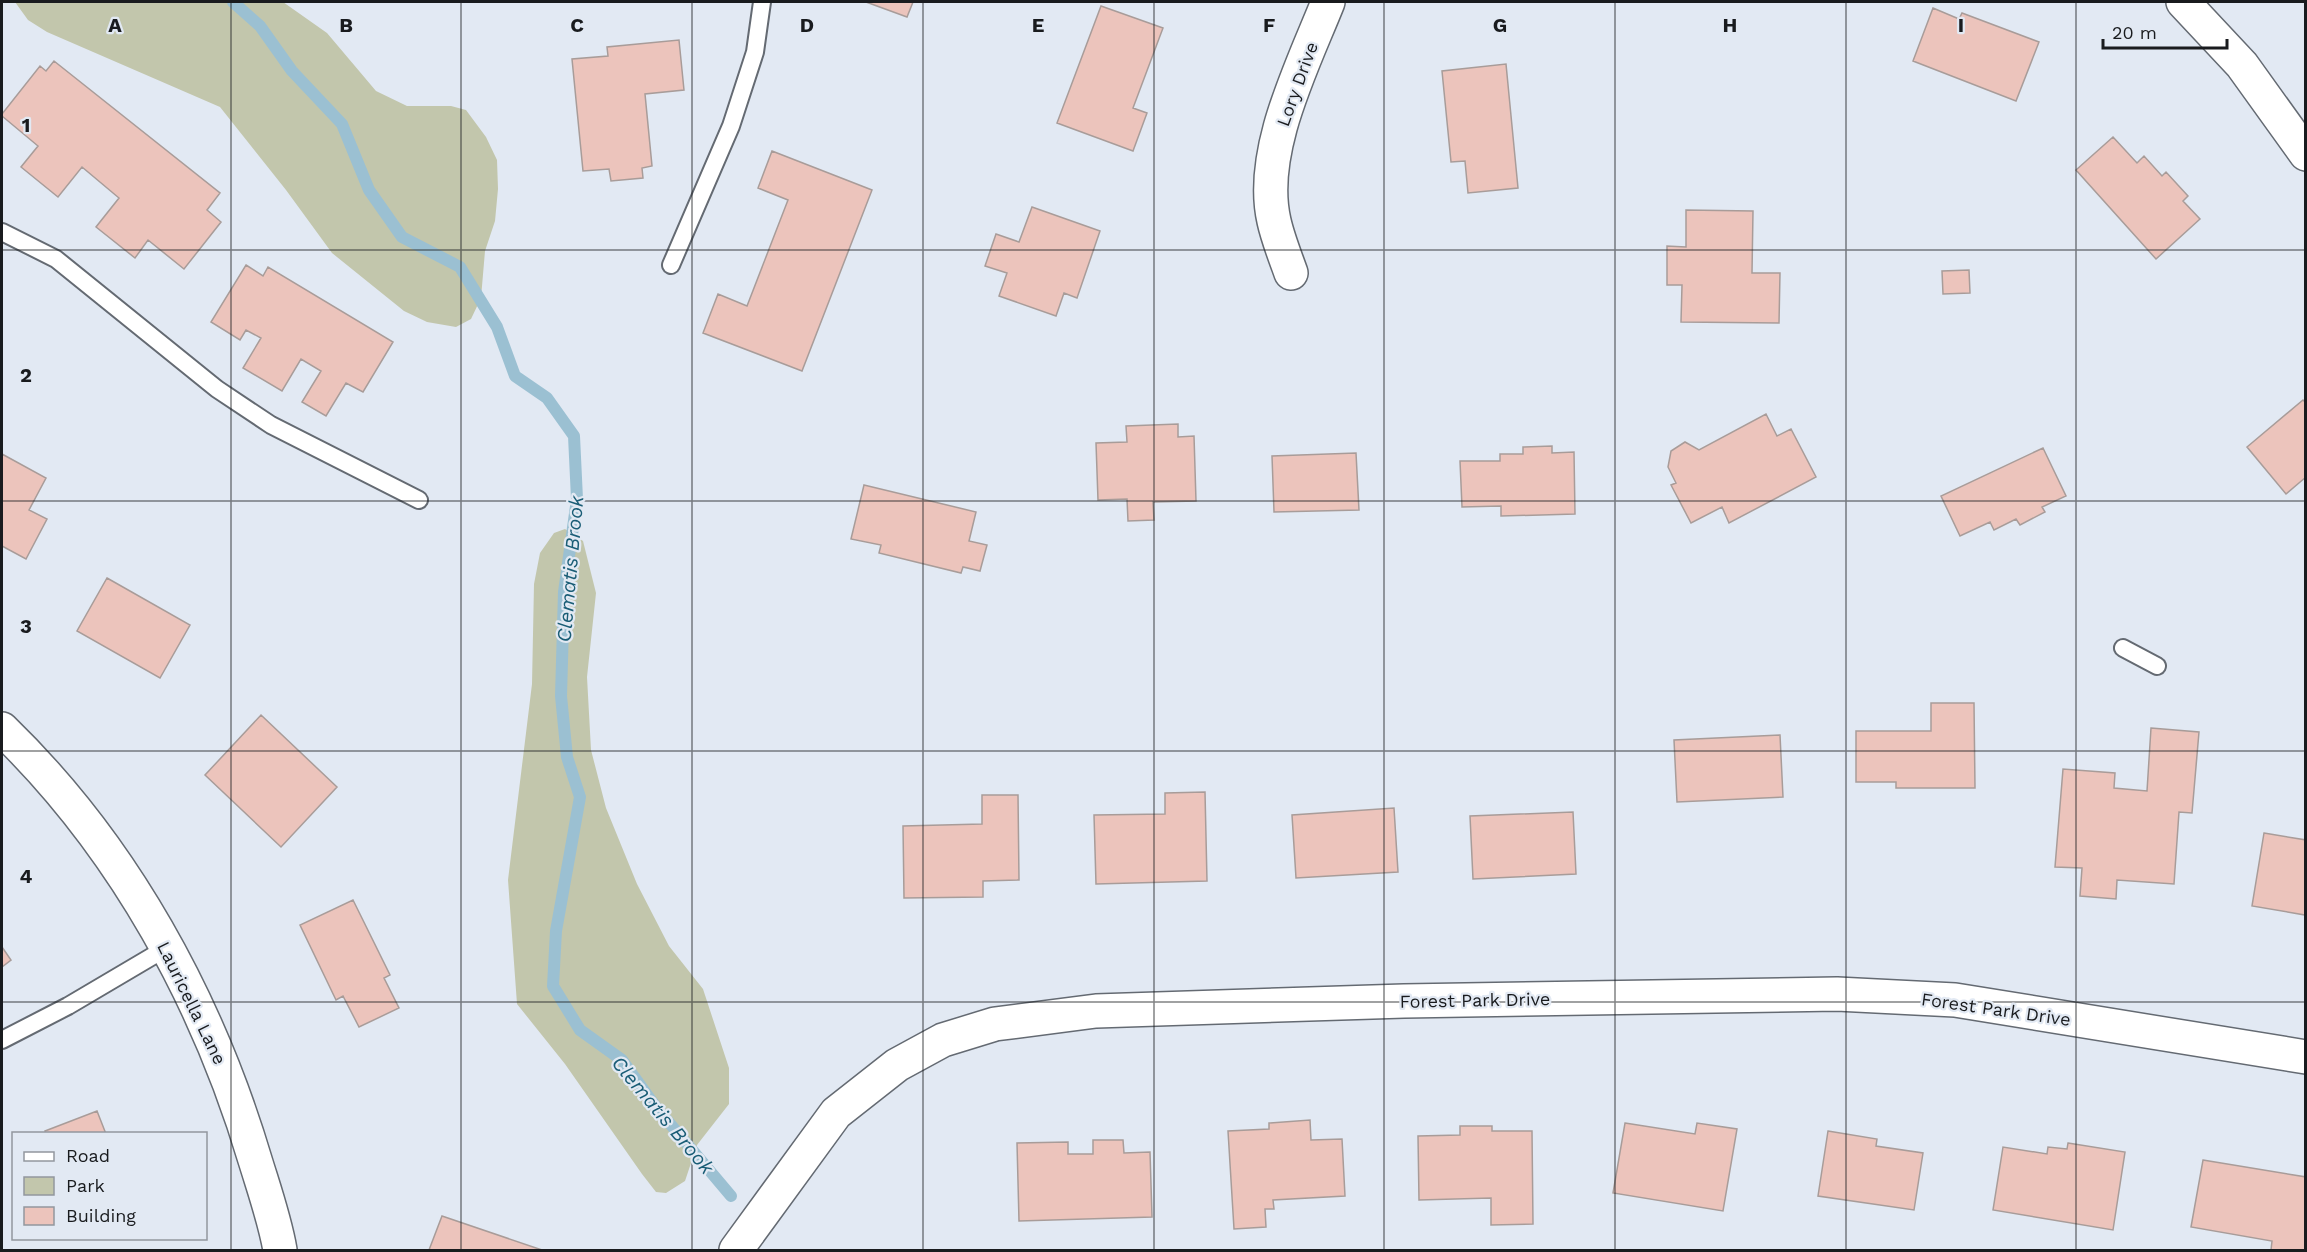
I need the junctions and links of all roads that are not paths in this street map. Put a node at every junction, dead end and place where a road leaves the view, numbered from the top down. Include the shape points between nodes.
1 (762, 2) edge
2 (1328, 2) edge
3 (2183, 2) edge
4 (2306, 154) edge
5 (2, 232) edge
6 (671, 265) dead end
7 (1291, 273) dead end
8 (419, 500) dead end
9 (2123, 648) dead end
10 (2157, 666) dead end
11 (2, 729) edge
12 (168, 947) junction
13 (2, 1040) edge
14 (2306, 1057) edge
15 (280, 1251) edge
16 (736, 1251) edge

1 - 6 lane via 755,52 731,126
2 - 7 street, Lory Drive via 1281,120 1272,169 1273,220
3 - 4 street via 2242,65
5 - 8 lane via 56,259 217,389 271,425
9 - 10 lane
11 - 12 street, Lauricella Lane via 101,844
12 - 13 lane
12 - 15 street, Lauricella Lane via 237,1098
14 - 16 street, Forest Park Drive via 1955,1000 1837,994 1427,1000 1096,1011 995,1024 943,1040 897,1065 836,1113

